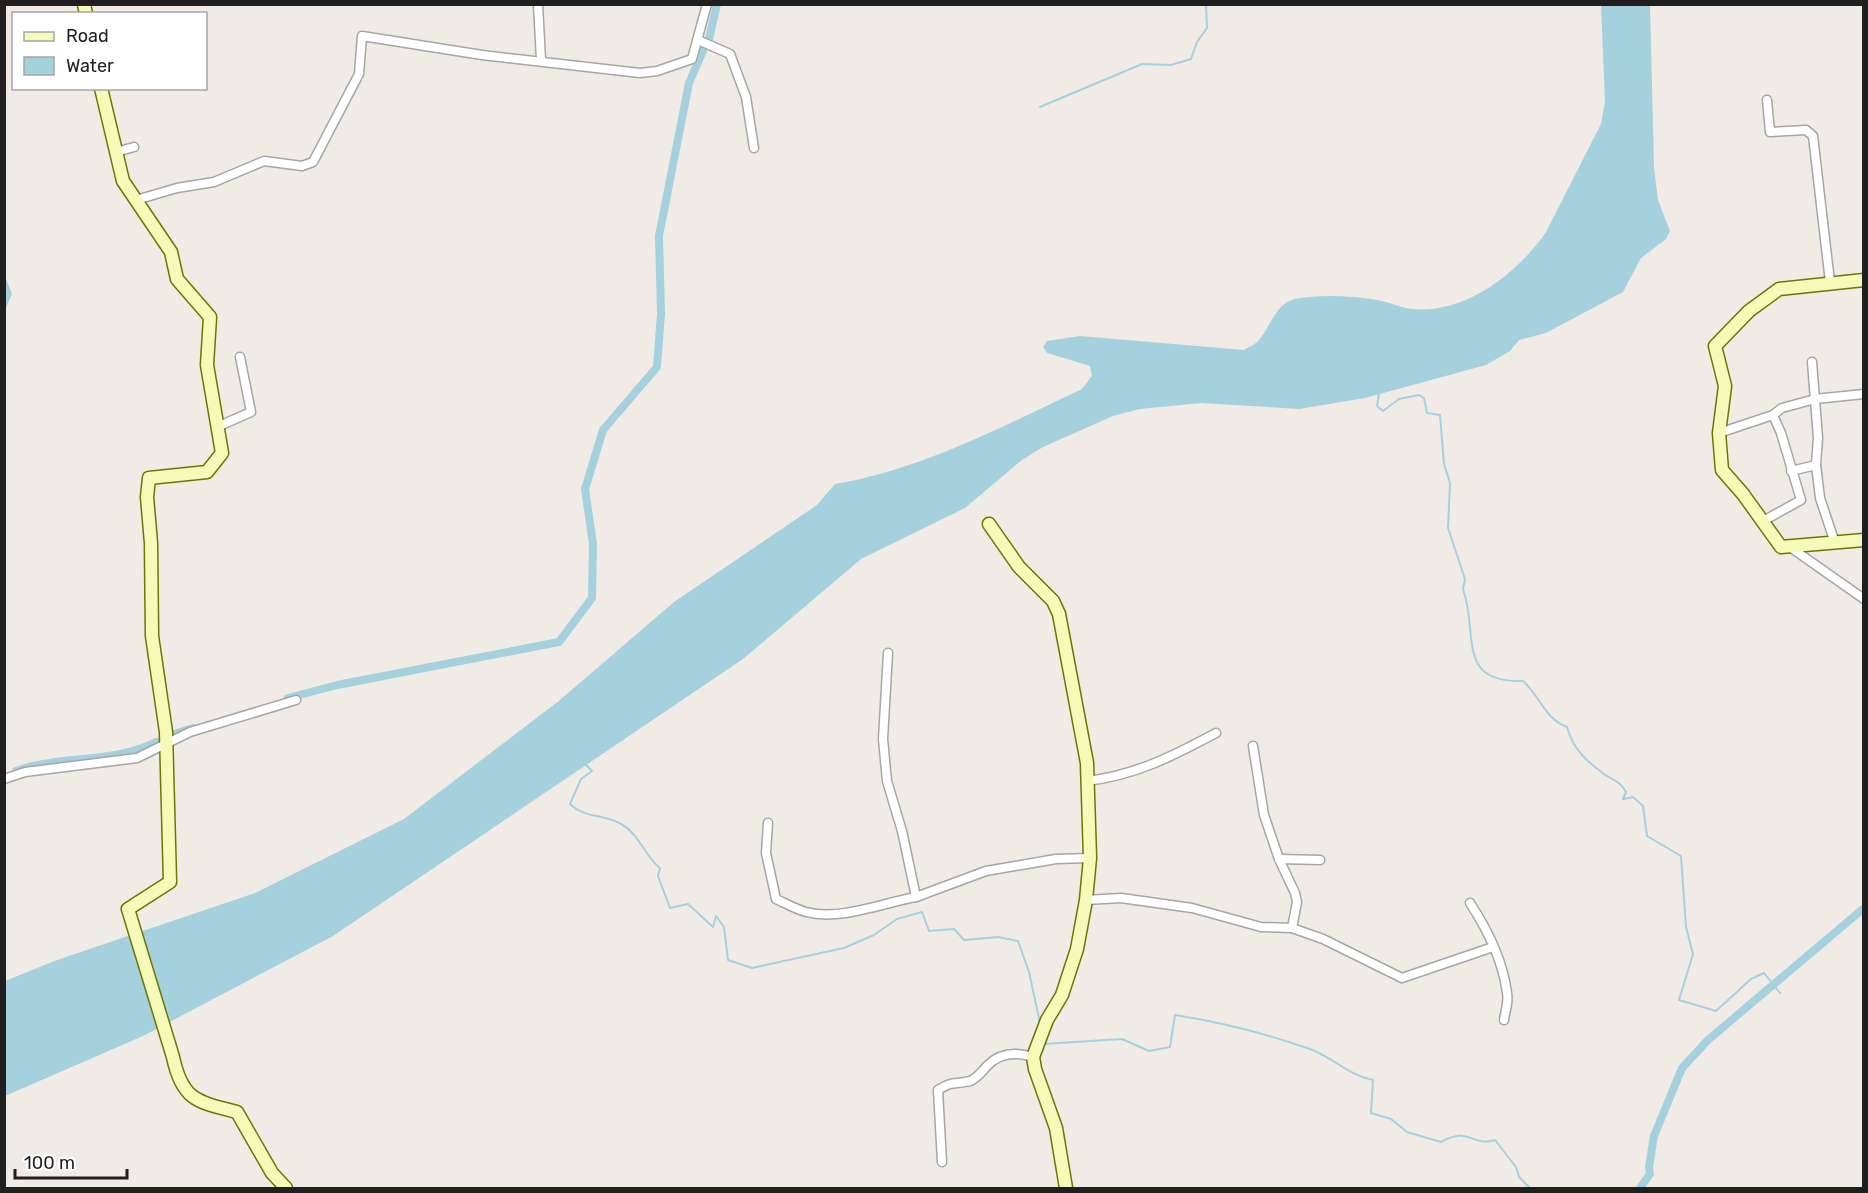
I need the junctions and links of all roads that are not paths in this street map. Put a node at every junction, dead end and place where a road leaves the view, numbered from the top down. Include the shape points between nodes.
1 (538, 4) edge
2 (707, 4) edge
3 (698, 40) junction
4 (541, 60) junction
5 (101, 90) edge
6 (1767, 100) dead end
7 (134, 147) dead end
8 (754, 148) dead end
9 (116, 152) junction
10 (136, 200) junction
11 (1863, 280) edge
12 (1830, 282) junction
13 (240, 357) dead end
14 (1812, 362) dead end
15 (1863, 394) edge
16 (1815, 399) junction
17 (1773, 415) junction
18 (217, 427) junction
19 (1719, 433) junction
20 (1816, 465) junction
21 (1791, 471) junction
22 (1762, 520) junction
23 (989, 524) dead end
24 (1863, 540) edge
25 (1835, 543) junction
26 (1789, 547) junction
27 (1863, 599) edge
28 (888, 653) dead end
29 (296, 700) dead end
30 (1216, 733) dead end
31 (166, 745) junction
32 (1253, 746) dead end
33 (4, 779) edge
34 (1086, 781) junction
35 (768, 823) dead end
36 (1090, 858) junction
37 (1279, 859) junction
38 (1320, 860) dead end
39 (916, 897) junction
40 (1086, 900) junction
41 (1470, 903) dead end
42 (1293, 928) junction
43 (1493, 947) junction
44 (1504, 1020) dead end
45 (1033, 1057) junction
46 (942, 1162) dead end
47 (286, 1188) edge
48 (1066, 1188) edge

1 - 4 street
2 - 3 street
3 - 4 street via 692,59 657,71 640,73
3 - 8 street via 730,54 746,97
4 - 10 street via 362,36 358,74 313,162 302,166 264,161 214,182
5 - 9 street
6 - 12 street via 1770,132 1806,130 1813,136
7 - 9 street
9 - 10 street via 123,181
10 - 18 street via 171,252 177,279 210,317 207,365
11 - 12 street
12 - 19 street via 1779,289 1719,339 1714,346 1725,386
13 - 18 street via 251,411
14 - 16 street
15 - 16 street
16 - 17 street via 1782,408
16 - 20 street
17 - 19 street
17 - 21 street
18 - 31 street via 222,453 207,472 148,478 152,636
19 - 22 street via 1722,470
20 - 21 street
20 - 25 street via 1820,498
21 - 22 street via 1800,500
22 - 26 street via 1781,547
23 - 34 street via 1019,567 1053,601 1059,614 1088,763
24 - 25 street
25 - 26 street
26 - 27 street
28 - 39 street via 883,739 886,781
29 - 31 street via 190,732
30 - 34 street via 1162,762 1116,778
31 - 33 street via 137,758 25,772
31 - 47 street via 170,882 128,909 178,1080 190,1096 207,1105 237,1112 272,1173
32 - 37 street via 1264,815
34 - 36 street
35 - 39 street via 766,853 776,899 821,914
36 - 39 street via 1056,859 986,872
36 - 40 street
37 - 38 street
37 - 42 street via 1297,902
40 - 42 street via 1121,898 1192,908 1261,927
40 - 45 street via 1077,949 1062,994
41 - 43 street
42 - 43 street via 1402,978
43 - 44 street via 1508,995
45 - 46 street via 1016,1052 990,1063 969,1081 952,1081 938,1090
45 - 48 street via 1056,1128

